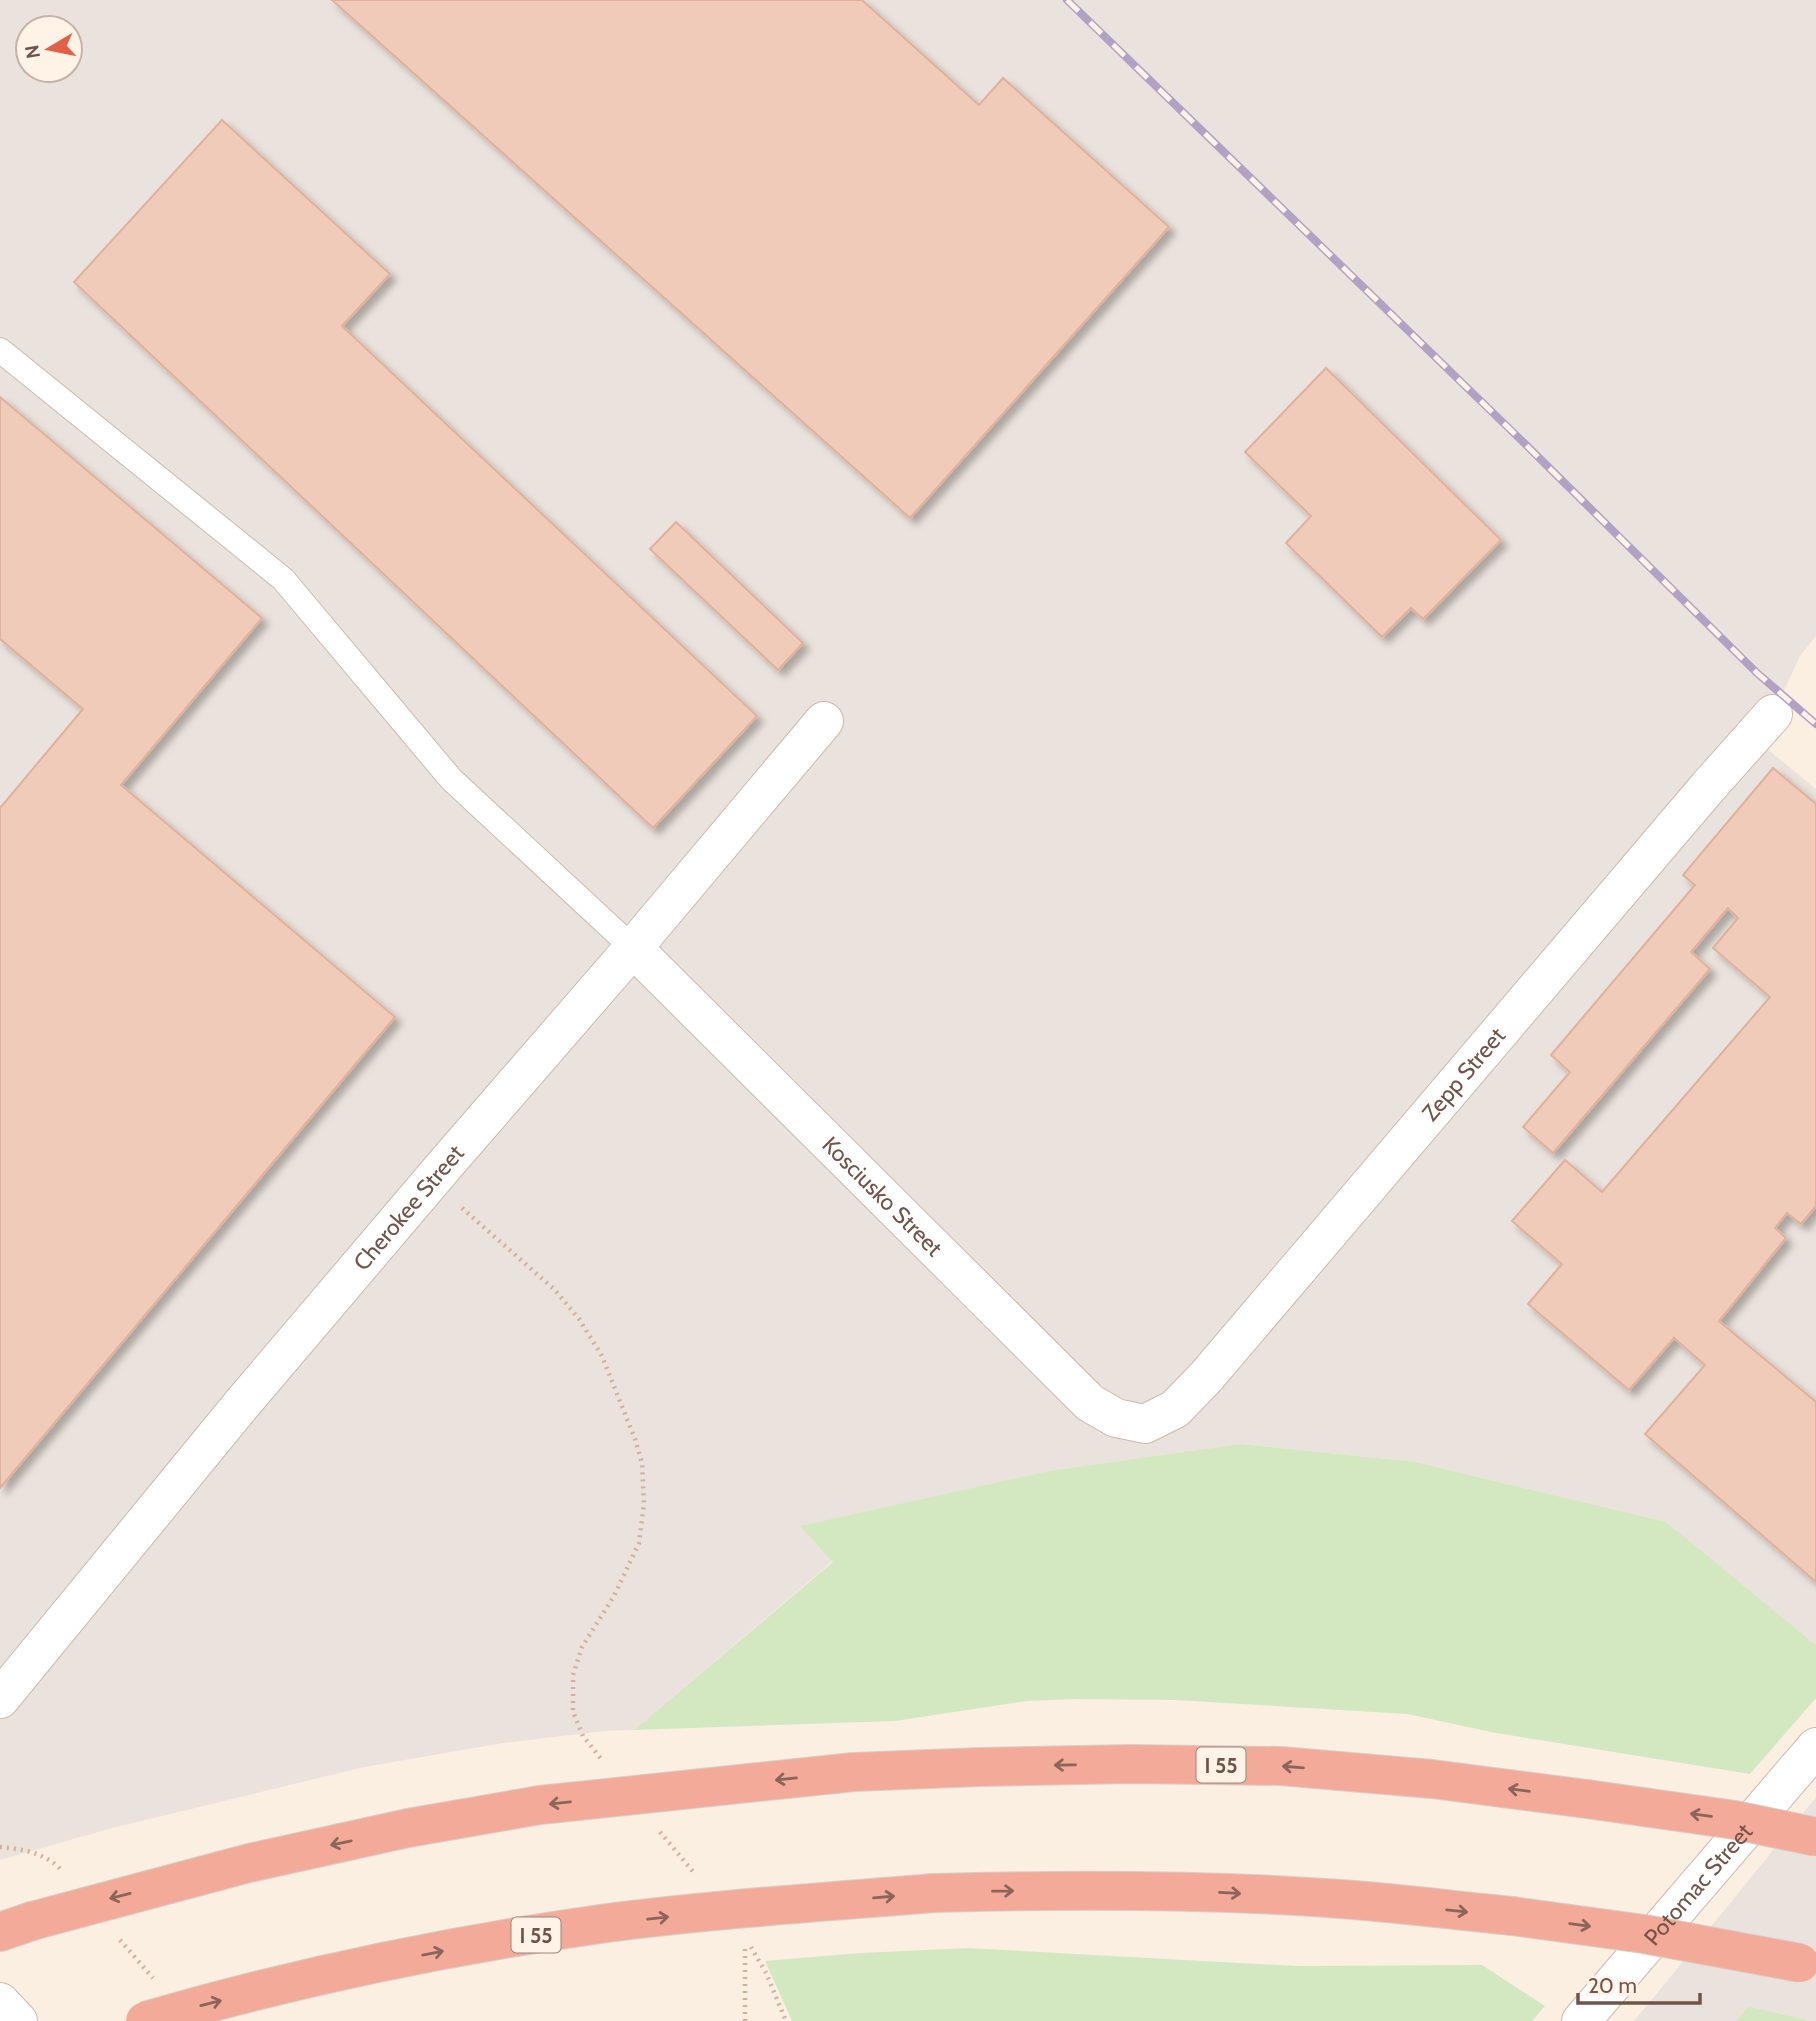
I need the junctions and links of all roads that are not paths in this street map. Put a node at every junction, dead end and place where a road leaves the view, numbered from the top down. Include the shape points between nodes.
1 (0, 350) edge
2 (1773, 714) dead end
3 (824, 721) dead end
4 (633, 948) junction
5 (1145, 1424) joint
6 (0, 1699) edge
7 (1816, 1747) edge
8 (1816, 1837) edge
9 (11, 1927) edge
10 (1808, 1965) edge
11 (0, 2002) edge
12 (18, 2021) edge
13 (145, 2021) edge
14 (1581, 2021) edge

1 - 4 lane via 284,579 451,779
2 - 5 street, Zepp Street via 1206,1377 1175,1409
3 - 4 street, Cherokee Street
4 - 5 street, Kosciusko Street via 1090,1402 1116,1418
4 - 6 street, Cherokee Street via 232,1416
7 - 14 street, Potomac Street
8 -> 9 highway, I 55, bridge via 1735,1820 1587,1799 1281,1766 854,1772 540,1805 408,1828 249,1863
13 -> 10 highway, I 55, bridge via 320,1976 607,1923 934,1893 1206,1892 1353,1900 1644,1934
11 - 12 street

